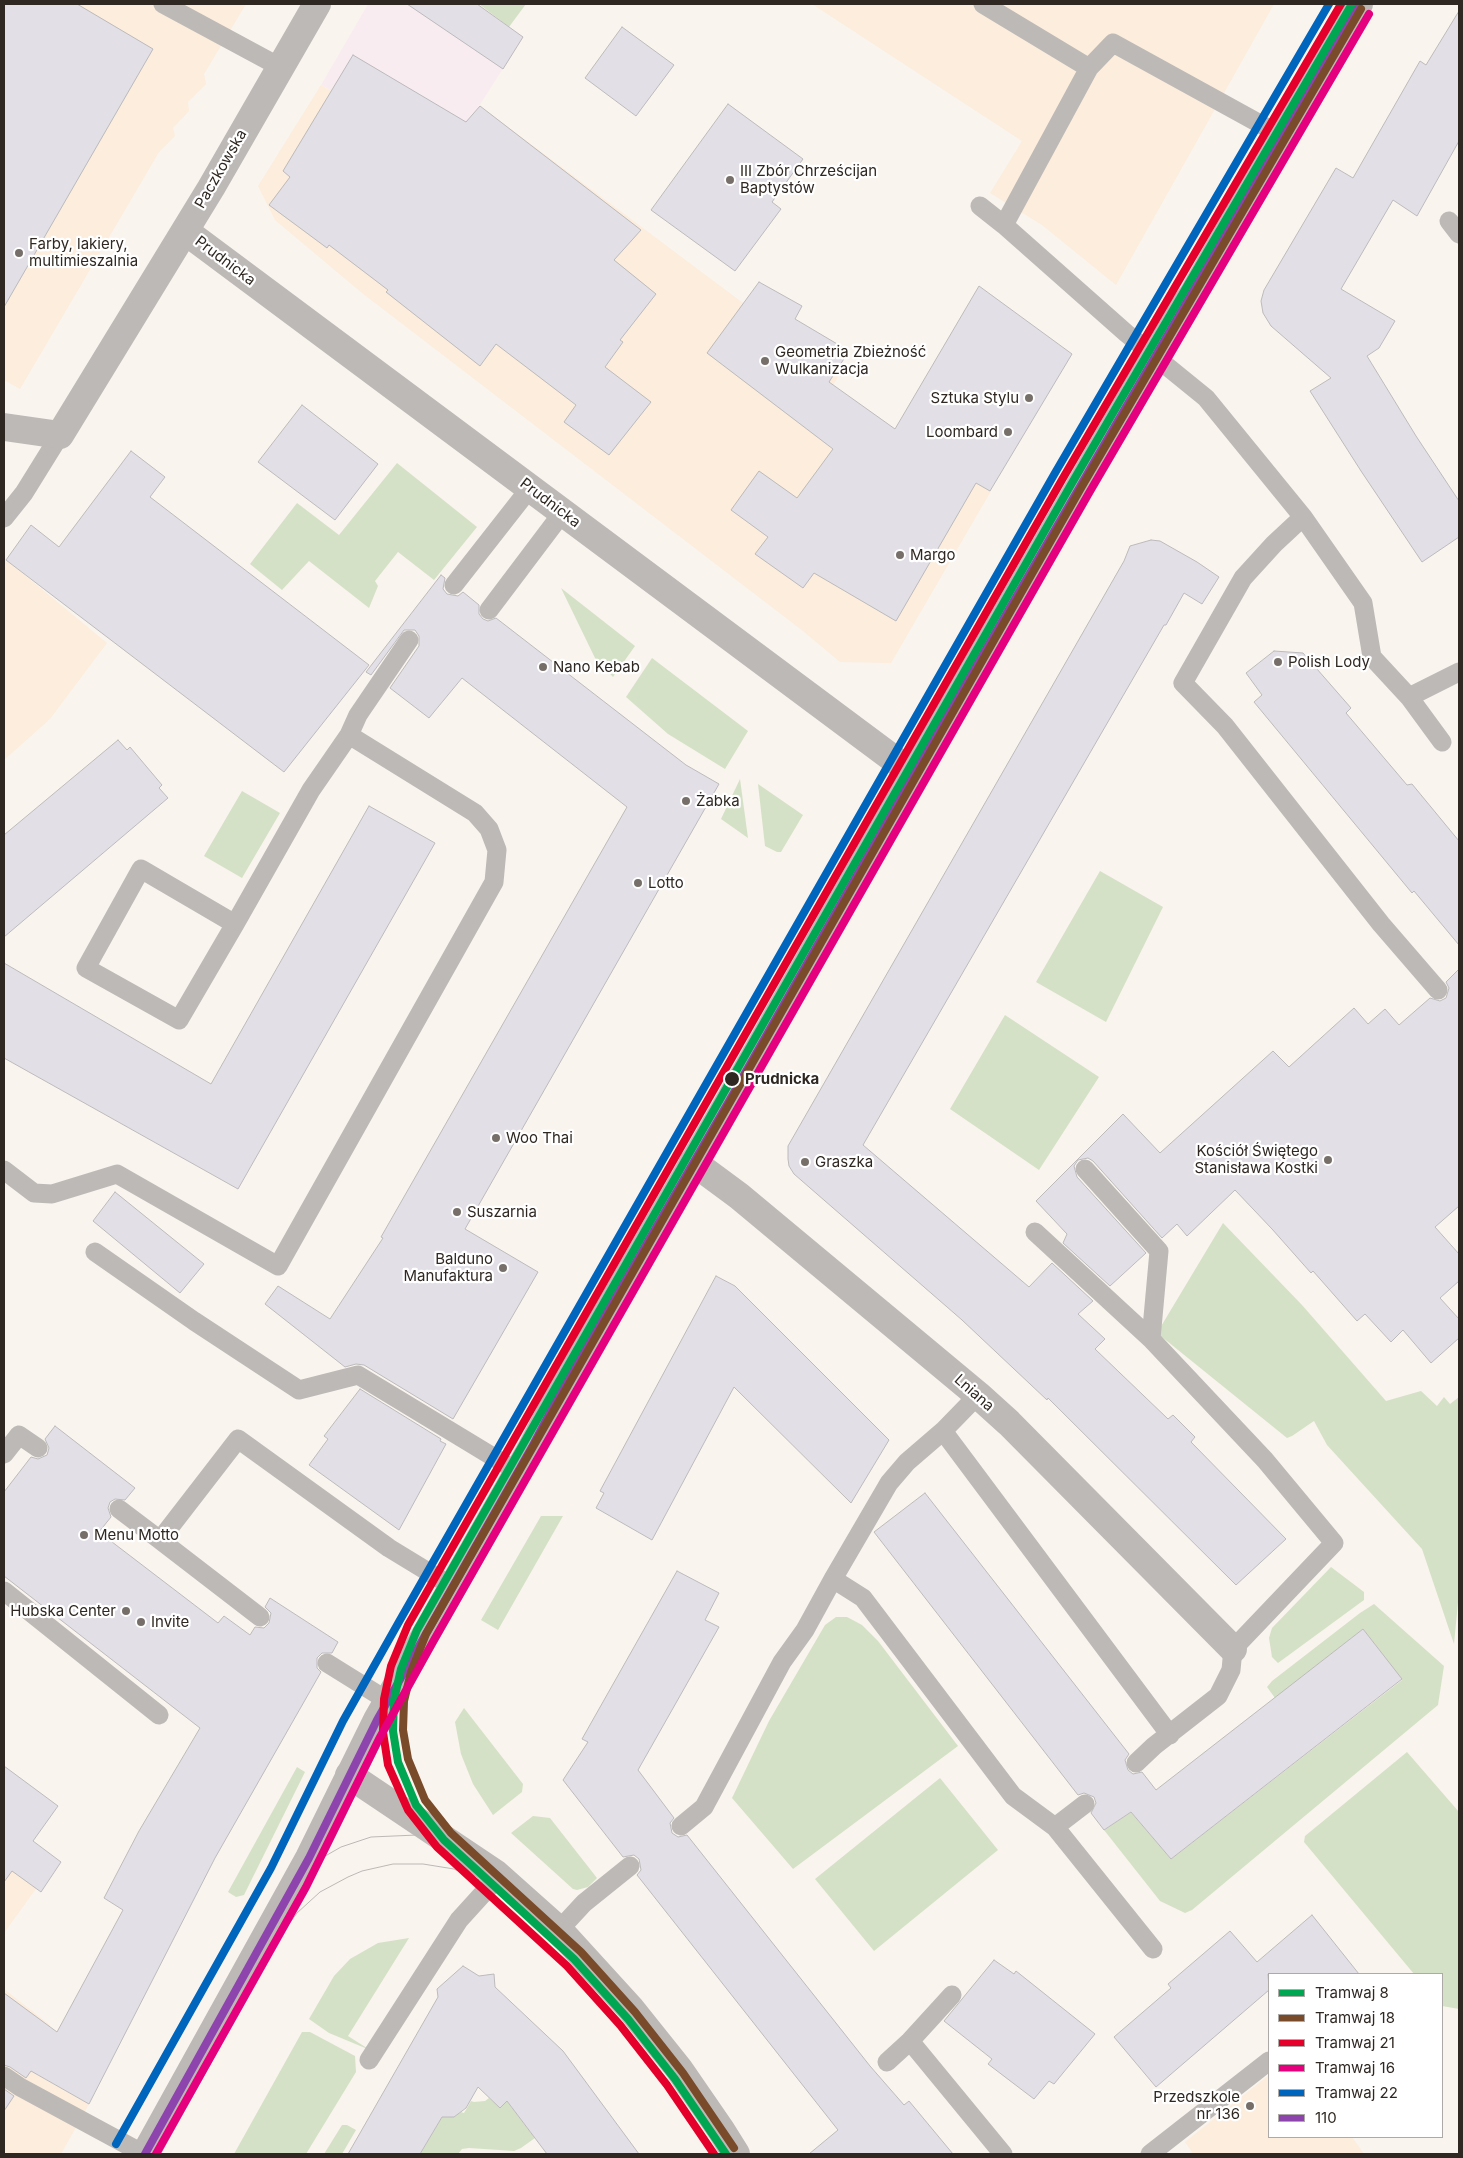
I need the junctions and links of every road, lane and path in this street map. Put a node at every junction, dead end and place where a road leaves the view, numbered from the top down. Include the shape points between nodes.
1 (162, 4) edge
2 (317, 4) edge
3 (983, 4) edge
4 (1359, 4) edge
5 (280, 66) junction
6 (1089, 68) junction
7 (1282, 136) junction
8 (980, 206) dead end
9 (1004, 225) junction
10 (185, 231) junction
11 (1155, 356) junction
12 (4, 427) edge
13 (60, 435) junction
14 (530, 488) junction
15 (563, 512) junction
16 (1303, 517) junction
17 (4, 518) edge
18 (454, 585) dead end
19 (489, 610) dead end
20 (409, 640) dead end
21 (1459, 672) edge
22 (1409, 698) junction
23 (349, 735) junction
24 (1442, 742) dead end
25 (915, 776) junction
26 (235, 924) junction
27 (1438, 990) dead end
28 (693, 1162) junction
29 (1085, 1169) dead end
30 (4, 1170) edge
31 (1035, 1232) dead end
32 (95, 1252) dead end
33 (1151, 1339) junction
34 (978, 1395) junction
35 (942, 1431) junction
36 (38, 1448) dead end
37 (4, 1454) edge
38 (518, 1472) junction
39 (119, 1509) dead end
40 (160, 1540) junction
41 (833, 1579) junction
42 (452, 1587) junction
43 (4, 1591) edge
44 (260, 1617) dead end
45 (1233, 1649) junction
46 (327, 1663) dead end
47 (388, 1701) junction
48 (159, 1715) dead end
49 (1170, 1734) junction
50 (1136, 1763) dead end
51 (349, 1775) junction
52 (1085, 1804) dead end
53 (681, 1826) dead end
54 (1055, 1827) junction
55 (630, 1866) dead end
56 (498, 1876) junction
57 (559, 1930) junction
58 (1153, 1949) dead end
59 (952, 1996) dead end
60 (910, 2042) junction
61 (369, 2060) dead end
62 (887, 2062) dead end
63 (1268, 2062) edge
64 (4, 2076) edge
65 (145, 2154) edge
66 (736, 2154) edge
67 (1003, 2154) edge
68 (1150, 2154) edge

1 - 5 lane
2 - 5 street, Paczkowska
3 - 6 lane
4 - 7 street
5 - 10 street, Paczkowska
6 - 7 lane via 1112,43
6 - 9 lane
7 - 11 street
8 - 9 lane
9 - 11 lane
10 - 13 street, Paczkowska
10 - 14 street, Prudnicka
11 - 16 lane via 1206,398
11 - 25 street
12 - 13 street
13 - 17 lane via 24,493
14 - 15 street, Prudnicka
14 - 18 lane
15 - 19 lane
15 - 25 street, Prudnicka
16 - 22 lane via 1363,603 1372,657
16 - 27 lane via 1244,578 1183,683 1225,726 1381,924
20 - 23 lane via 358,715
21 - 22 lane
22 - 24 lane
23 - 26 lane via 311,790
23 - 30 lane via 475,813 489,829 497,866 494,882 278,1266 117,1174 52,1194 34,1193
25 - 28 street via 898,800
26 - 26 lane via 179,1020 86,968 141,869
28 - 34 street, Lniana via 739,1196
28 - 38 street
29 - 33 lane via 1159,1251
31 - 33 lane
32 - 38 lane via 299,1390 358,1375
33 - 45 lane via 1265,1460 1334,1543
34 - 35 lane
34 - 45 street, Lniana
35 - 41 lane via 889,1482
35 - 49 lane
36 - 37 lane via 19,1435
38 - 42 street
39 - 40 lane
40 - 42 lane via 238,1439 390,1548
40 - 44 lane
41 - 53 lane via 805,1630 782,1662 704,1807
41 - 54 lane via 863,1598 1013,1796
42 - 47 street
43 - 48 lane
45 - 49 lane via 1231,1670 1218,1696
46 - 47 lane
47 - 51 street
49 - 50 lane
51 - 56 street
51 - 65 street via 309,1858
52 - 54 lane
54 - 58 lane
55 - 57 lane via 584,1903
56 - 57 street
56 - 61 lane via 458,1920
57 - 66 street via 632,2009 679,2069
59 - 60 lane
60 - 62 lane
60 - 67 lane
63 - 68 lane
64 - 65 lane

